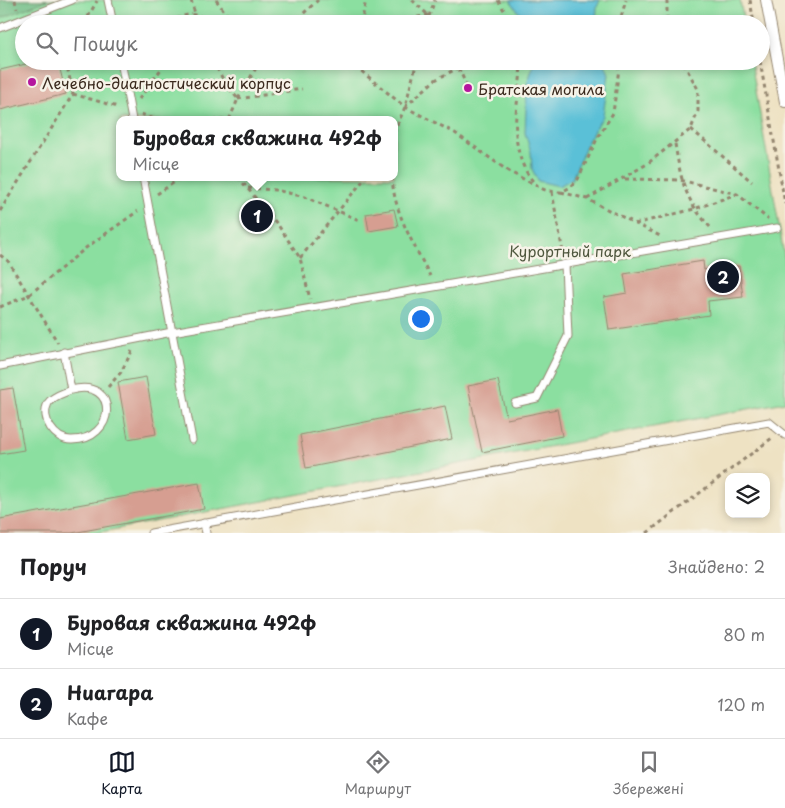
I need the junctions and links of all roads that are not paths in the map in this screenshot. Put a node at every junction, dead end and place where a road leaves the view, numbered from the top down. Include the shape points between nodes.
1 (72, 0) edge
2 (108, 0) edge
3 (766, 0) edge
4 (33, 15) edge
5 (111, 15) edge
6 (769, 15) edge
7 (770, 21) edge
8 (15, 22) edge
9 (0, 28) edge
10 (122, 70) edge
11 (785, 102) edge
12 (132, 116) edge
13 (144, 181) edge
14 (777, 228) road end
15 (565, 264) junction
16 (172, 332) junction
17 (64, 352) junction
18 (0, 366) edge
19 (71, 390) junction
20 (515, 403) dead end
21 (783, 433) edge
22 (192, 440) dead end
23 (204, 523) junction
24 (151, 533) edge
25 (206, 533) edge

1 - 4 lane
2 - 5 lane
3 - 6 street
7 - 11 street
8 - 9 lane
10 - 12 lane
13 - 16 lane
14 - 15 lane
15 - 16 lane
15 - 20 lane via 568,336 537,398
16 - 17 lane
16 - 22 lane
17 - 18 lane
17 - 19 lane
19 - 19 lane via 48,403 46,414 58,437 71,440 89,436 107,419 107,407 101,395 83,387
21 - 23 lane via 768,422
23 - 24 lane
23 - 25 lane

